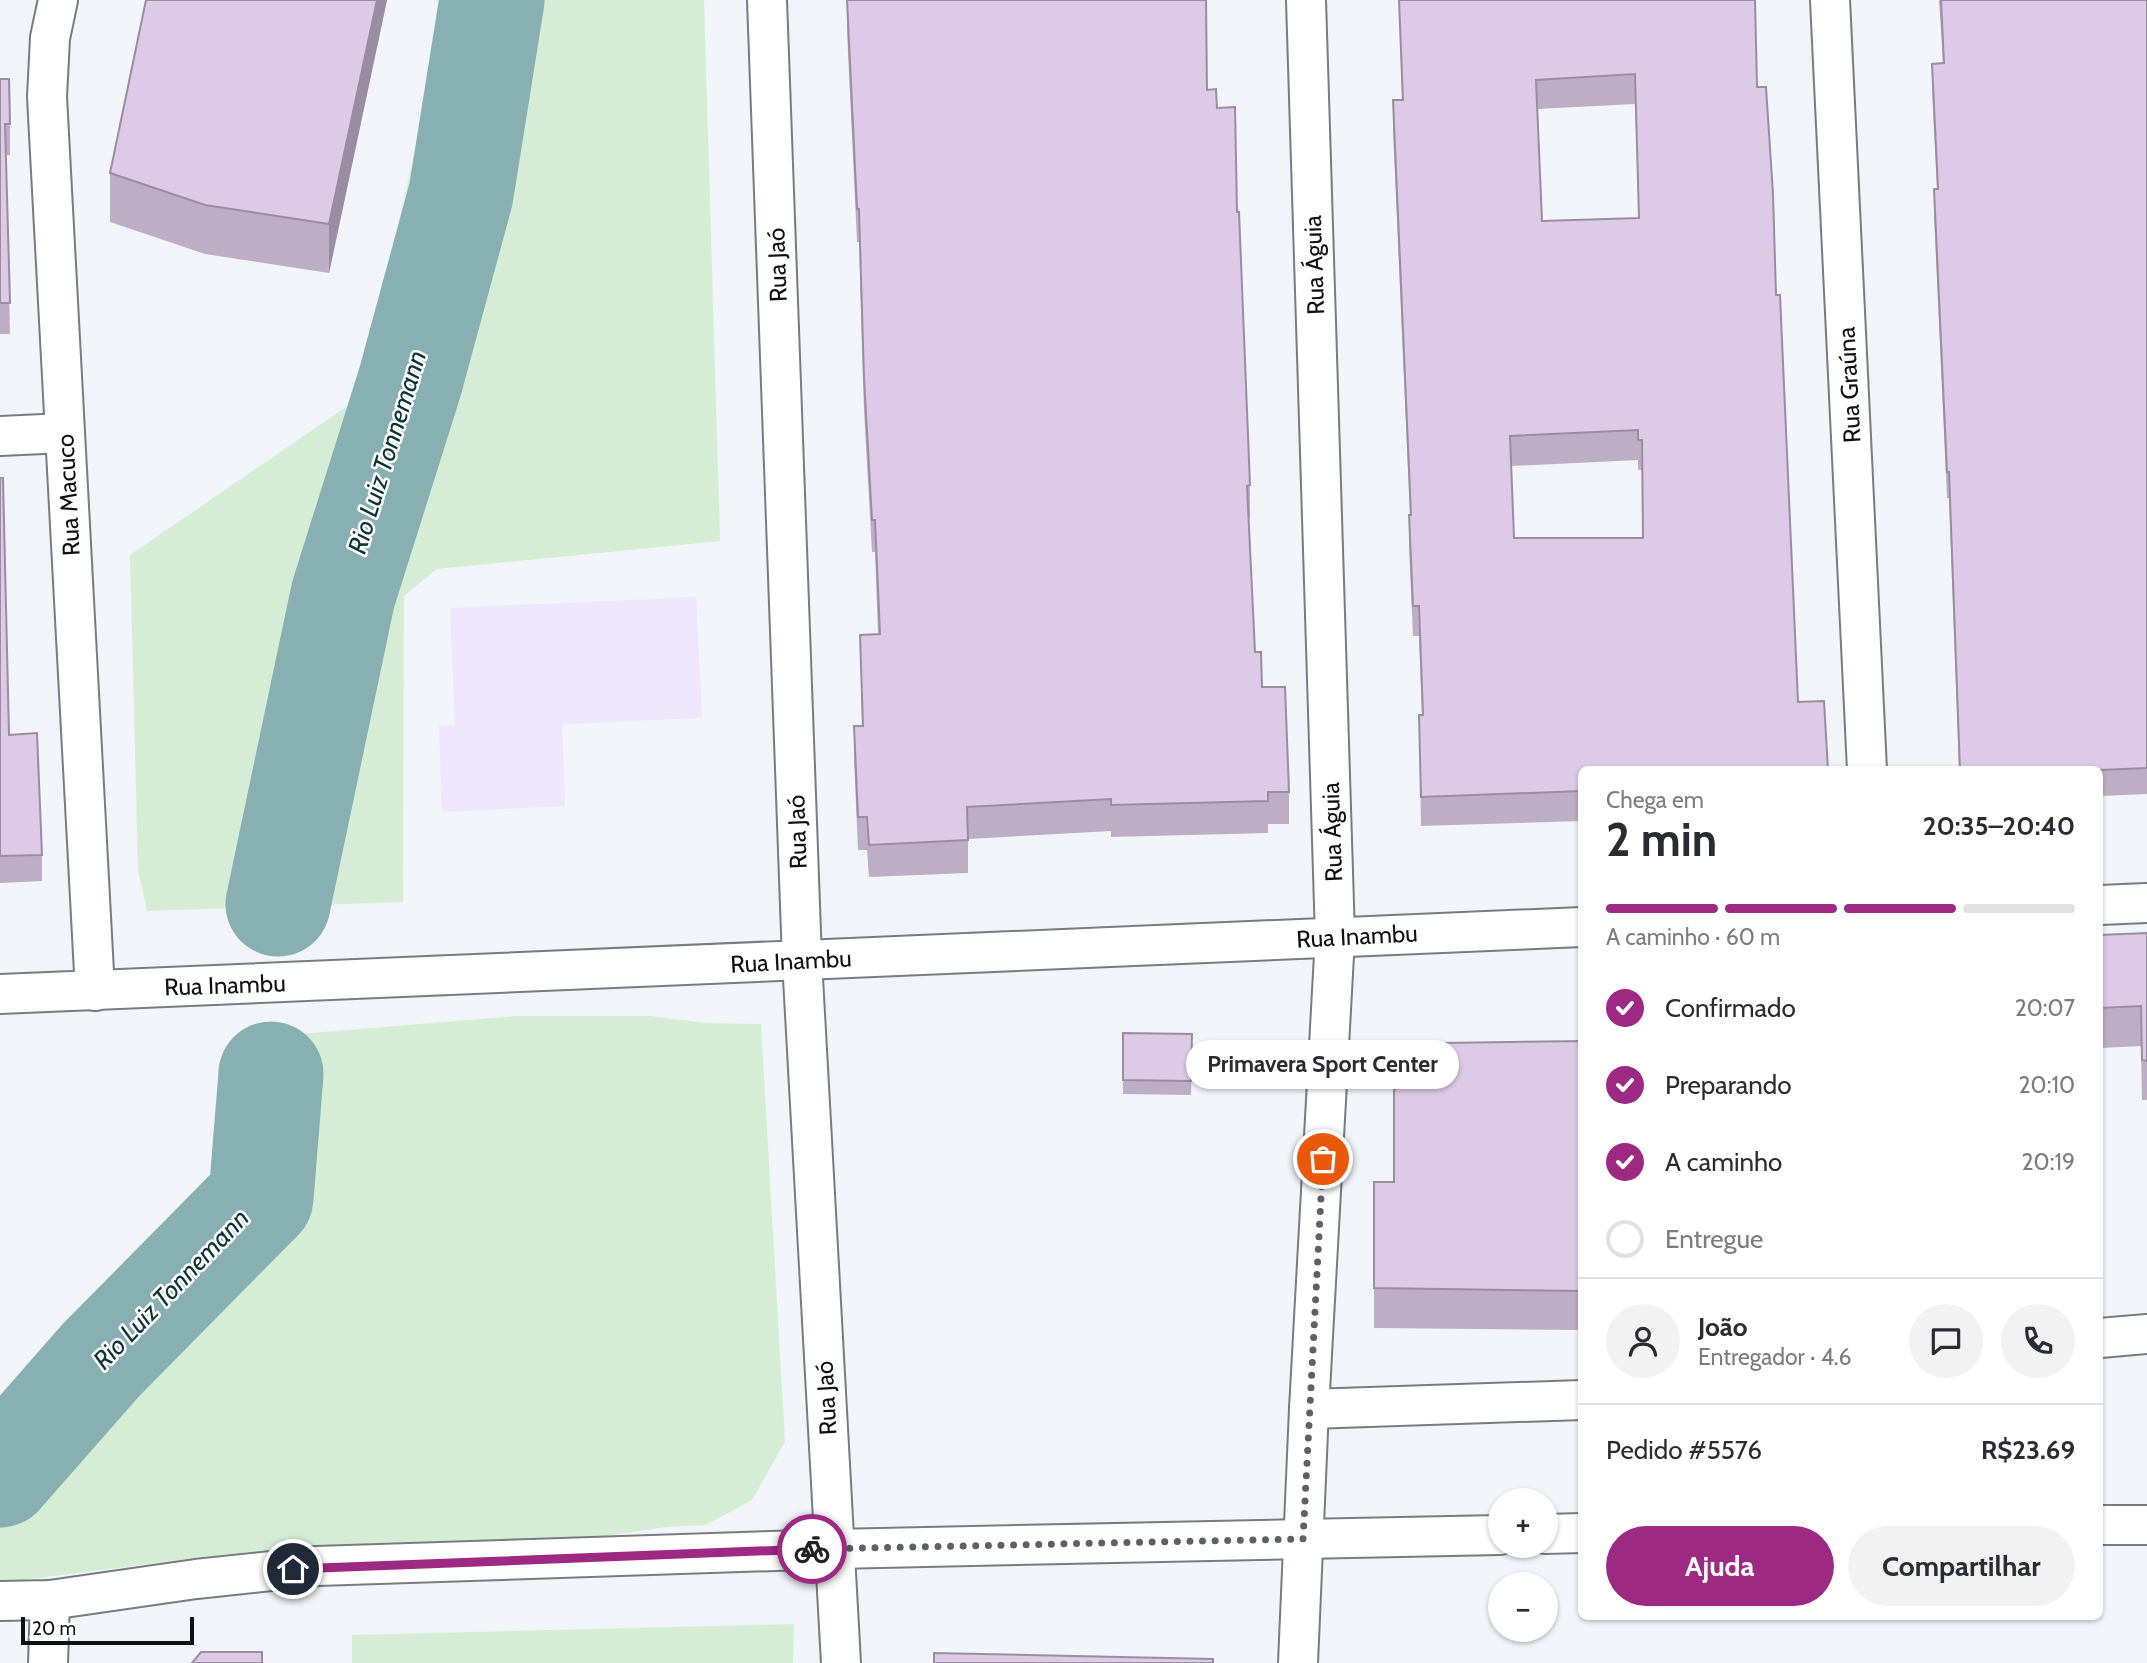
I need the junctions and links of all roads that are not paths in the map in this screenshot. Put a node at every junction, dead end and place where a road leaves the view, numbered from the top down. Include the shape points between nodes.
1 (58, 0) edge
2 (767, 0) edge
3 (1306, 0) edge
4 (1830, 0) edge
5 (65, 433) junction
6 (0, 436) edge
7 (1867, 766) edge
8 (2147, 903) edge
9 (2103, 905) edge
10 (1578, 927) edge
11 (1335, 937) junction
12 (802, 960) junction
13 (95, 991) junction
14 (0, 995) edge
15 (2147, 1334) edge
16 (2103, 1338) edge
17 (1578, 1400) edge
18 (1308, 1409) junction
19 (2103, 1525) edge
20 (2147, 1525) edge
21 (1578, 1533) edge
22 (1558, 1534) edge
23 (1488, 1535) edge
24 (1303, 1539) junction
25 (834, 1549) junction
26 (50, 1600) junction
27 (0, 1601) edge
28 (48, 1663) edge
29 (841, 1663) edge
30 (1298, 1663) edge

1 - 5 street, Rua Macuco via 50,38 47,97
2 - 12 street, Rua Jaó
3 - 11 street, Rua Águia
4 - 7 street, Rua Graúna
5 - 6 street
5 - 13 street, Rua Macuco
8 - 9 street
10 - 11 street, Rua Inambu
11 - 12 street, Rua Inambu
11 - 18 street, Rua Águia
12 - 13 street, Rua Inambu
12 - 25 street, Rua Jaó
13 - 14 street, Rua Inambu
15 - 16 street
17 - 18 street
18 - 24 street, Rua Águia
19 - 20 street
21 - 22 street
23 - 24 street
24 - 25 street
24 - 30 street, Rua Águia
25 - 26 street via 317,1566
25 - 29 street, Rua Jaó
26 - 27 street
26 - 28 street

